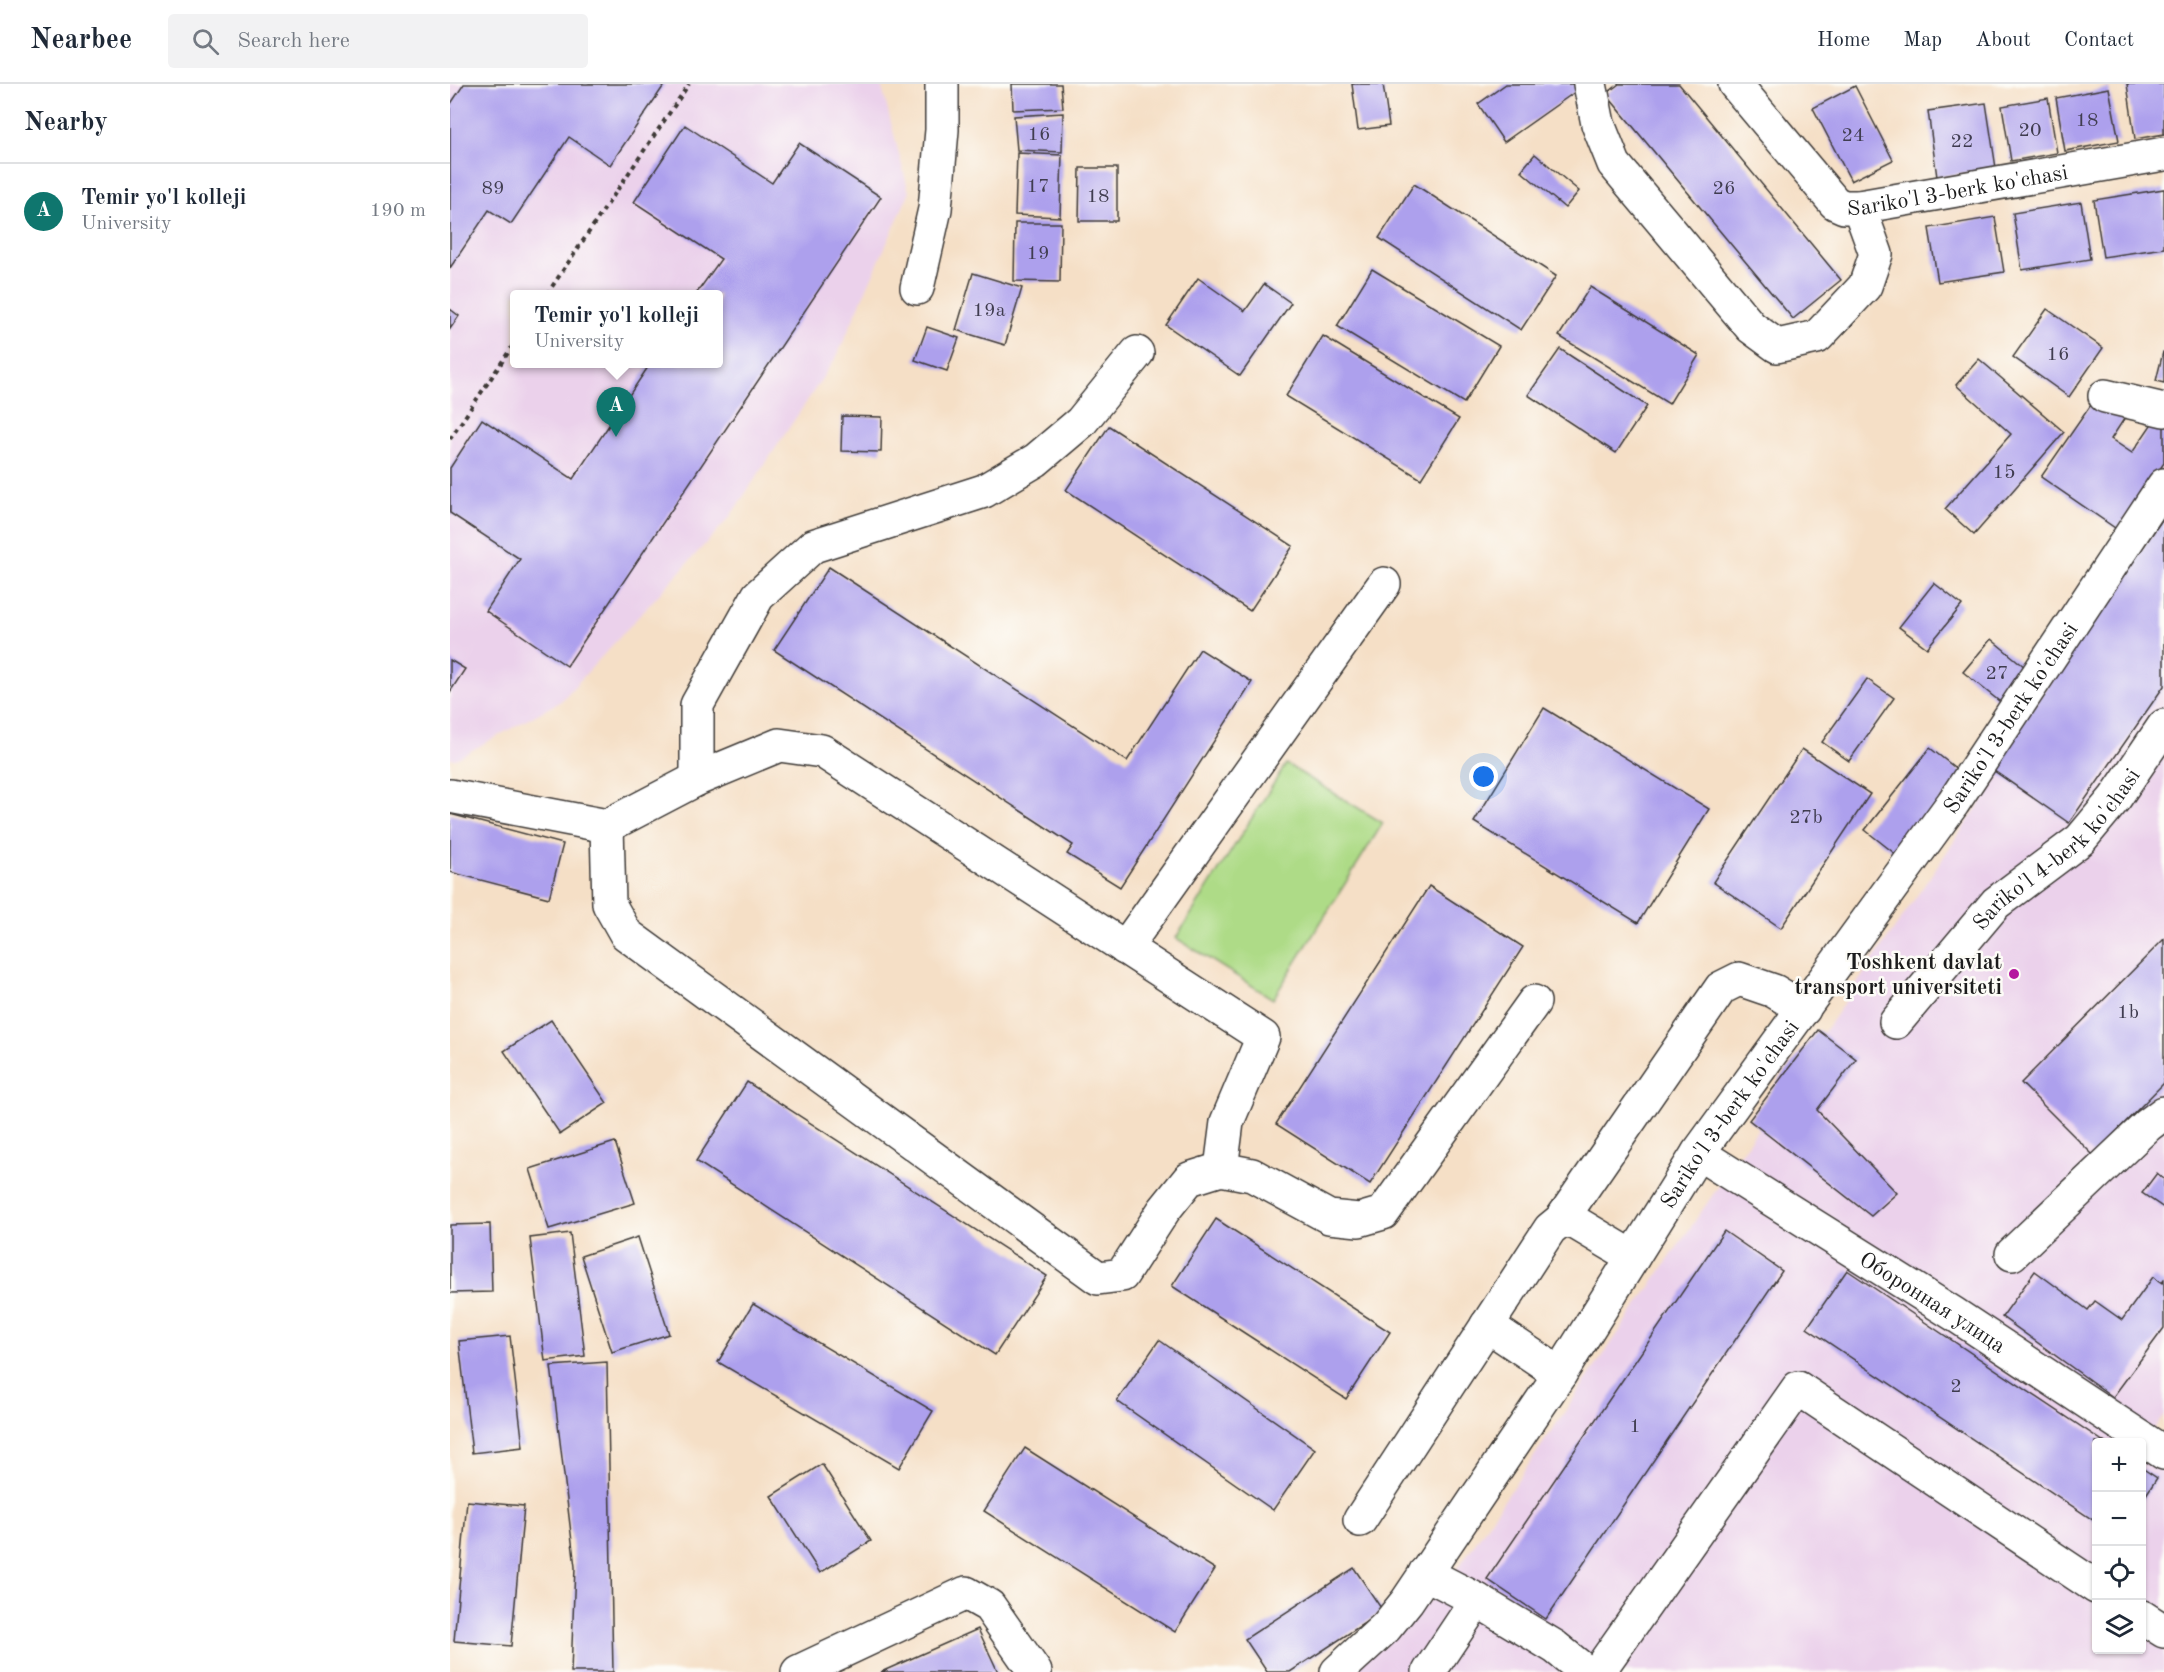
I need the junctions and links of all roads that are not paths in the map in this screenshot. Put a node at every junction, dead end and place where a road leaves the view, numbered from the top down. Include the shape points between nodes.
1 (942, 84) edge
2 (1590, 84) edge
3 (1735, 84) edge
4 (2164, 154) edge
5 (1859, 207) junction
6 (917, 288) dead end
7 (1137, 353) dead end
8 (2105, 396) dead end
9 (2164, 410) edge
10 (2164, 485) edge
11 (1383, 584) dead end
12 (2164, 726) edge
13 (697, 779) junction
14 (450, 796) edge
15 (607, 826) junction
16 (1125, 948) junction
17 (1534, 1002) dead end
18 (1804, 1009) junction
19 (1896, 1022) dead end
20 (2164, 1113) edge
21 (1698, 1154) junction
22 (1221, 1169) junction
23 (1561, 1220) junction
24 (2012, 1254) dead end
25 (1633, 1257) junction
26 (1487, 1325) junction
27 (1560, 1374) junction
28 (2164, 1453) edge
29 (1360, 1520) dead end
30 (1425, 1573) junction
31 (2092, 1584) edge
32 (1477, 1600) junction
33 (2146, 1620) edge
34 (2164, 1631) edge
35 (798, 1672) edge
36 (1035, 1672) edge
37 (1337, 1672) edge
38 (1429, 1672) edge
39 (1586, 1672) edge
40 (1598, 1672) edge

1 - 6 street via 935,209
2 - 5 street via 1598,124 1614,164 1751,327 1777,346 1817,337 1865,286 1876,254
3 - 5 street, Sariko'l 3-berk ko'chasi via 1834,203
4 - 5 street, Sariko'l 3-berk ko'chasi
7 - 13 street via 1081,422 1036,460 984,491 813,546 758,597 697,705
8 - 9 street
10 - 18 street, Sariko'l 3-berk ko'chasi via 1953,803
11 - 16 street
12 - 19 street, Sariko'l 4-berk ko'chasi via 2115,798 2080,840 1996,903
13 - 15 street
13 - 16 street via 779,745 822,751
14 - 15 street
15 - 22 street via 609,904 626,934 1098,1278 1122,1275 1189,1179
16 - 22 street via 1263,1037 1227,1122
17 - 22 street via 1383,1213 1359,1220 1329,1217 1252,1175
18 - 21 street, Sariko'l 3-berk ko'chasi
18 - 23 street via 1774,991 1739,979 1721,987
20 - 24 street
21 - 25 street, Sariko'l 3-berk ko'chasi
21 - 28 street, Оборонная улица via 1954,1314
23 - 25 street via 1576,1223
23 - 26 street via 1550,1229
25 - 27 street, Sariko'l 3-berk ko'chasi
26 - 27 street
26 - 29 street
27 - 30 street, Sariko'l 3-berk ko'chasi
30 - 32 street
30 - 37 street, Sariko'l 3-berk ko'chasi via 1386,1627
31 - 40 street via 1798,1389
32 - 38 street
32 - 39 street via 1555,1647
33 - 34 street
35 - 36 street via 966,1593 989,1606

